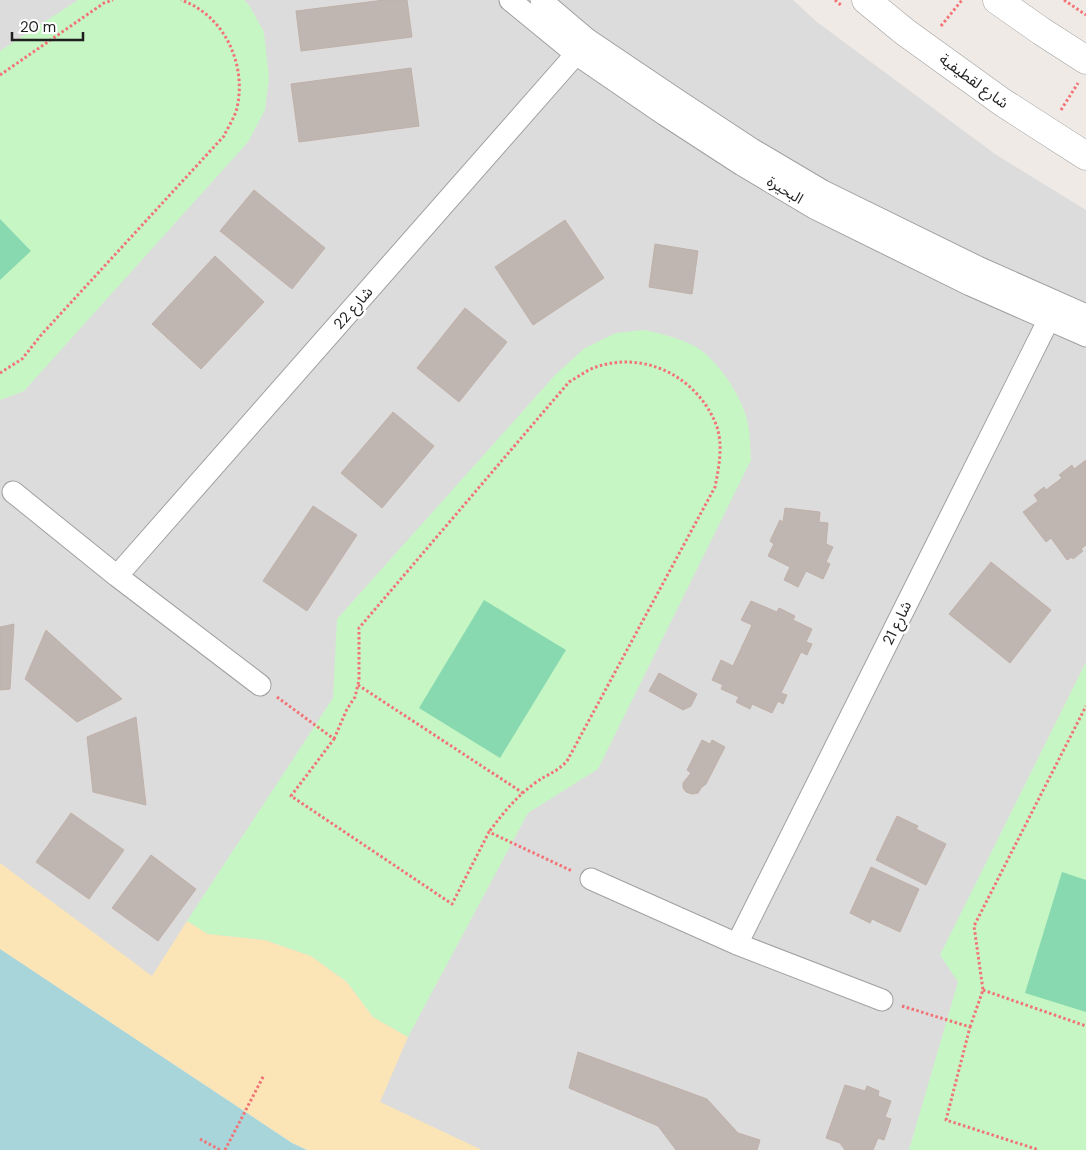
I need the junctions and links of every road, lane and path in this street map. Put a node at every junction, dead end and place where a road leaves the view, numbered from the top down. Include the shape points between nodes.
1 (113, 0) edge
2 (180, 0) edge
3 (510, 0) edge
4 (541, 0) edge
5 (866, 0) edge
6 (962, 0) edge
7 (997, 0) edge
8 (1064, 0) edge
9 (1086, 15) edge
10 (581, 46) junction
11 (925, 46) junction
12 (1084, 69) edge
13 (0, 75) edge
14 (1048, 132) junction
15 (1086, 156) edge
16 (1052, 312) junction
17 (1086, 315) edge
18 (1086, 336) edge
19 (0, 373) edge
20 (13, 492) dead end
21 (117, 576) junction
22 (260, 685) joint
23 (358, 685) junction
24 (1086, 706) edge
25 (334, 739) junction
26 (523, 793) junction
27 (489, 832) junction
28 (591, 879) joint
29 (737, 944) junction
30 (983, 990) junction
31 (882, 1000) joint
32 (970, 1026) junction
33 (1086, 1026) edge
34 (264, 1075) dead end
35 (200, 1139) dead end
36 (220, 1150) edge
37 (226, 1150) edge
38 (1039, 1150) edge

1 - 13 path
2 - 19 path via 192,4 216,23 232,49 240,78 237,109 224,136 22,359
3 - 10 street, البحيرة
4 - 10 street, البحيرة
5 - 11 street, شارع لقطيفية
6 - 11 path
7 - 12 street via 1041,31
8 - 9 path
10 - 16 street, البحيرة via 665,116 742,165 806,192 892,247
10 - 21 street, شارع 22
11 - 14 street, شارع لقطيفية
12 - 14 path
14 - 15 street, شارع لقطيفية
16 - 17 street, البحيرة
16 - 18 street, البحيرة
16 - 29 street, شارع 21
20 - 21 street
21 - 22 street
22 - 25 path
23 - 25 path
23 - 26 path
23 - 26 path via 359,628 569,382 596,367 625,361 655,365 682,379 704,400 717,428 721,458 715,487 567,761 559,770
24 - 30 path via 974,926
25 - 27 path via 291,796 452,904
26 - 27 path
27 - 28 path
28 - 29 street
29 - 31 street
30 - 32 path
30 - 33 path
31 - 32 path
32 - 38 path via 946,1120
34 - 37 path
35 - 36 path

